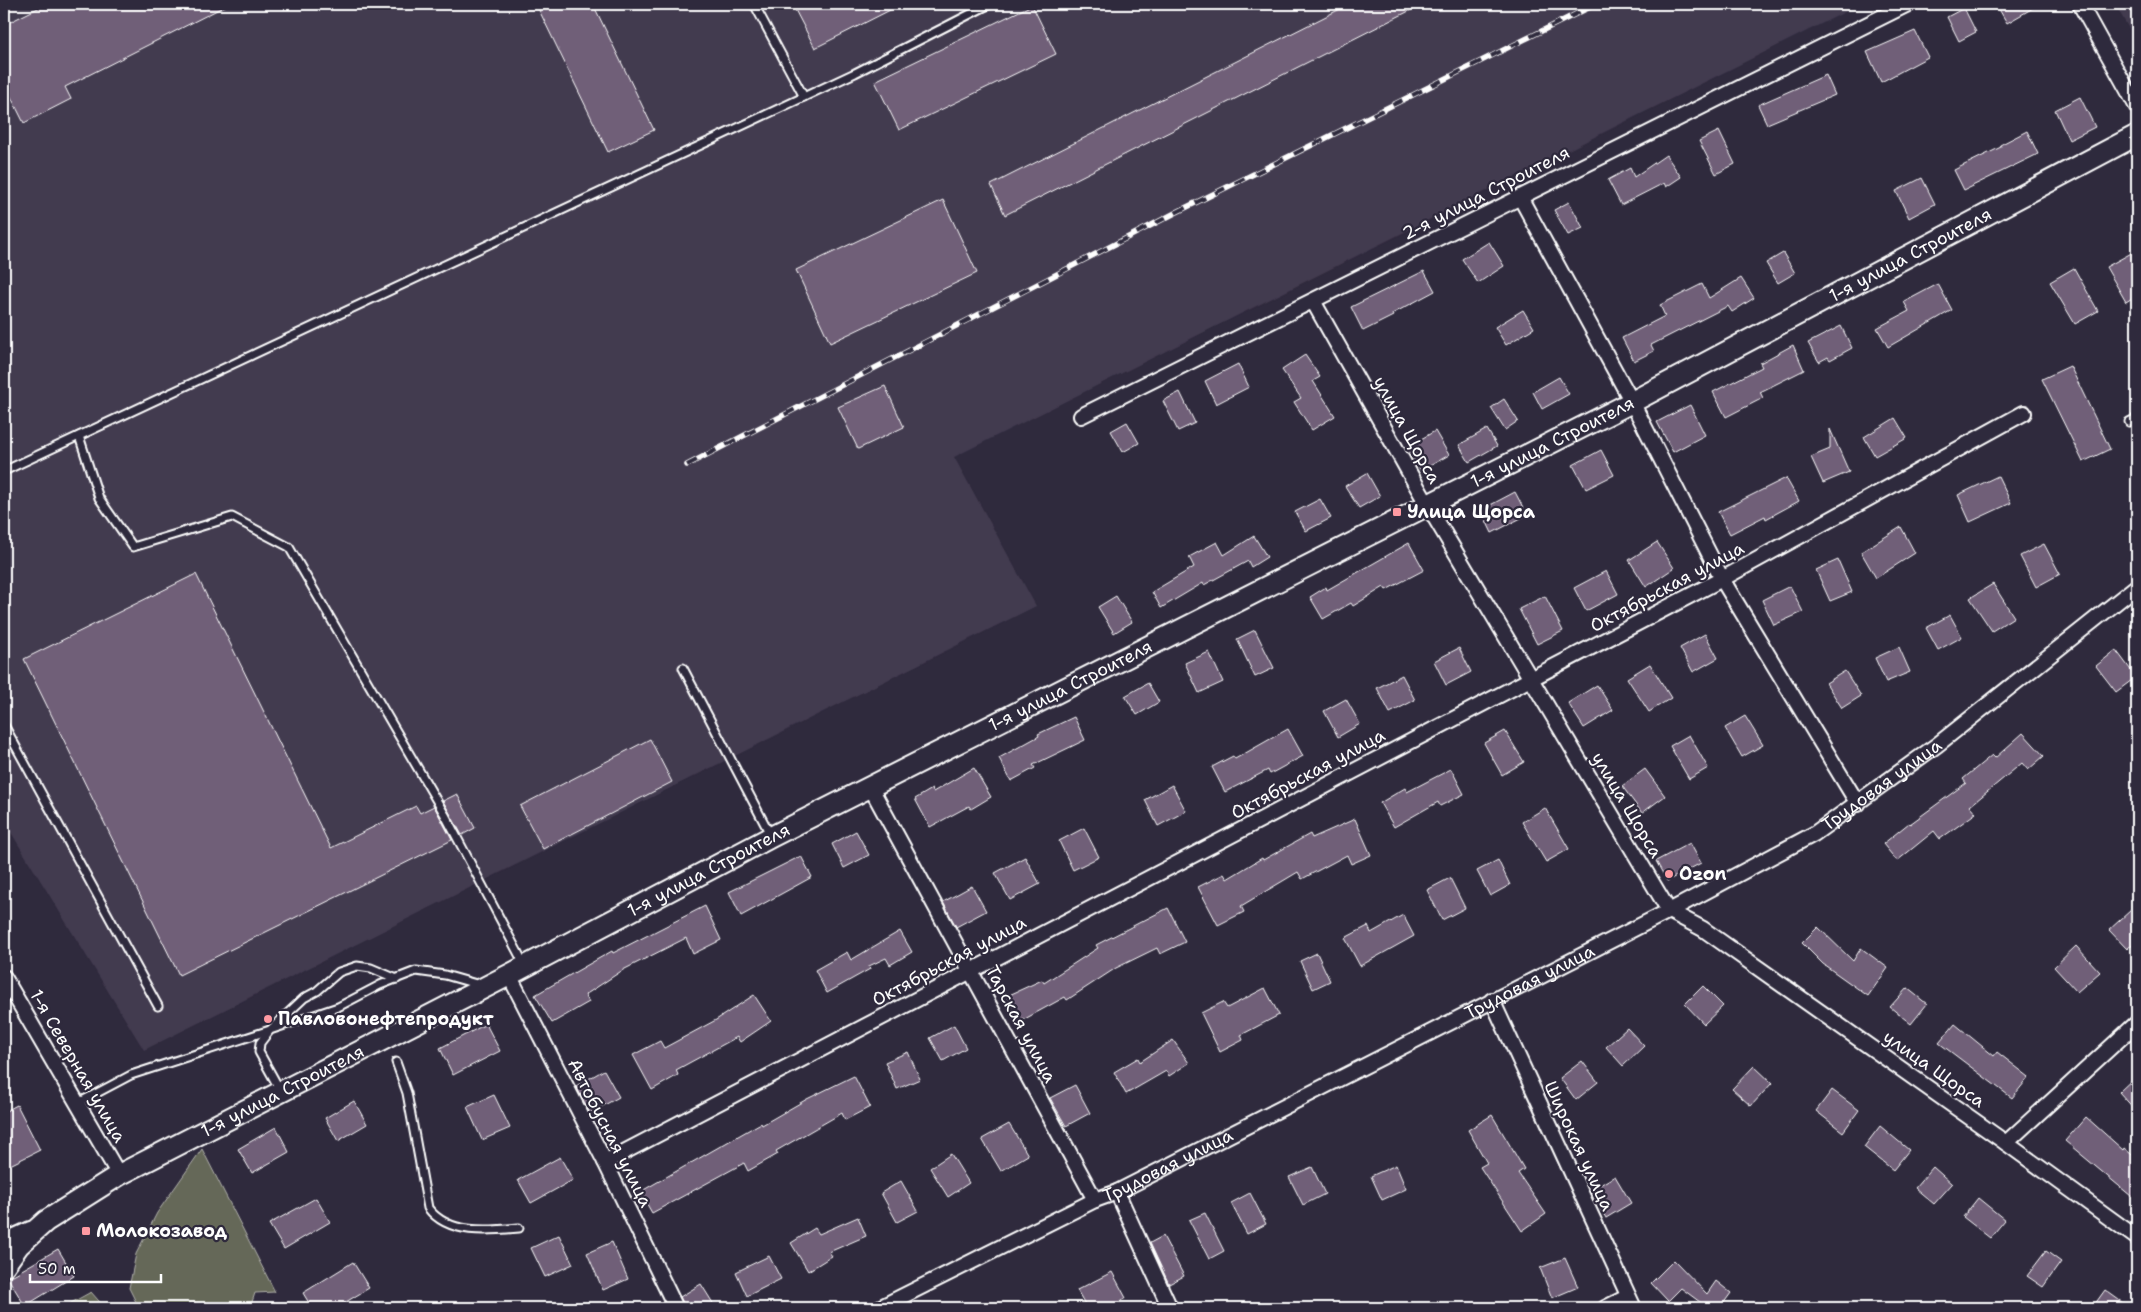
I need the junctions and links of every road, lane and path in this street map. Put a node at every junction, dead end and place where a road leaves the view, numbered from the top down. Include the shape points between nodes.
1 (754, 4) edge
2 (990, 4) edge
3 (1908, 4) edge
4 (2080, 4) edge
5 (804, 97) junction
6 (2137, 107) edge
7 (2137, 135) edge
8 (1520, 197) junction
9 (1313, 301) junction
10 (1632, 402) junction
11 (2024, 413) dead end
12 (1081, 416) dead end
13 (2137, 418) edge
14 (2129, 422) dead end
15 (78, 436) junction
16 (4, 471) edge
17 (1428, 506) junction
18 (1722, 579) junction
19 (2137, 586) edge
20 (683, 668) dead end
21 (1530, 680) junction
22 (4, 726) edge
23 (871, 788) junction
24 (1858, 804) junction
25 (771, 837) junction
26 (1669, 911) junction
27 (517, 971) junction
28 (971, 971) junction
29 (4, 977) edge
30 (397, 979) junction
31 (485, 987) junction
32 (1492, 1000) junction
33 (158, 1006) dead end
34 (2137, 1024) edge
35 (270, 1030) junction
36 (396, 1062) dead end
37 (281, 1092) junction
38 (78, 1103) junction
39 (2006, 1143) junction
40 (605, 1162) junction
41 (119, 1175) junction
42 (1116, 1192) junction
43 (1094, 1200) junction
44 (46, 1221) junction
45 (519, 1228) dead end
46 (2137, 1238) edge
47 (4, 1241) edge
48 (4, 1266) edge
49 (1631, 1302) edge
50 (676, 1308) edge
51 (879, 1308) edge
52 (1170, 1308) edge
53 (1605, 1308) edge

1 - 5 lane
2 - 5 lane
3 - 8 street, 2-я улица Строителя
4 - 6 street
5 - 15 lane
7 - 10 street, 1-я улица Строителя
8 - 9 street, 2-я улица Строителя
8 - 10 street
9 - 12 street, 2-я улица Строителя
9 - 17 street, улица Щорса
10 - 17 street, 1-я улица Строителя
10 - 18 street
11 - 18 street, Октябрьская улица
13 - 14 lane
15 - 16 lane
15 - 27 lane via 99,498 133,547 232,517 289,547 445,815
17 - 21 street, улица Щорса
17 - 23 street, 1-я улица Строителя
18 - 21 street, Октябрьская улица
18 - 24 street
19 - 24 street, Трудовая улица
20 - 25 lane
21 - 26 street, улица Щорса
21 - 28 street, Октябрьская улица
22 - 33 lane
23 - 25 street, 1-я улица Строителя
23 - 28 street, Тарская улица
24 - 26 street, Трудовая улица via 1814,834
25 - 27 street, 1-я улица Строителя
26 - 32 street, Трудовая улица
26 - 39 street, улица Щорса via 1702,929
27 - 31 street, 1-я улица Строителя
27 - 40 street, Автобусная улица
28 - 40 street, Октябрьская улица
28 - 43 street, Тарская улица
29 - 38 street, 1-я Северная улица
30 - 31 lane via 416,971 445,975
30 - 35 lane via 338,1007
30 - 35 lane via 357,966 339,972 304,998
31 - 37 street, 1-я улица Строителя
32 - 42 street, Трудовая улица
32 - 49 street, Широкая улица
34 - 39 street
35 - 37 lane via 260,1043 259,1052
35 - 38 lane via 131,1075
36 - 45 lane via 409,1102 428,1208 434,1216 461,1228 485,1232
37 - 41 street, 1-я улица Строителя
38 - 41 street, 1-я Северная улица
39 - 46 street, улица Щорса
40 - 50 street, Автобусная улица
41 - 44 street, 1-я улица Строителя
42 - 43 street, Трудовая улица
42 - 52 street
43 - 51 street, Трудовая улица
44 - 47 street, 1-я улица Строителя
44 - 48 street via 19,1246
49 - 53 street

